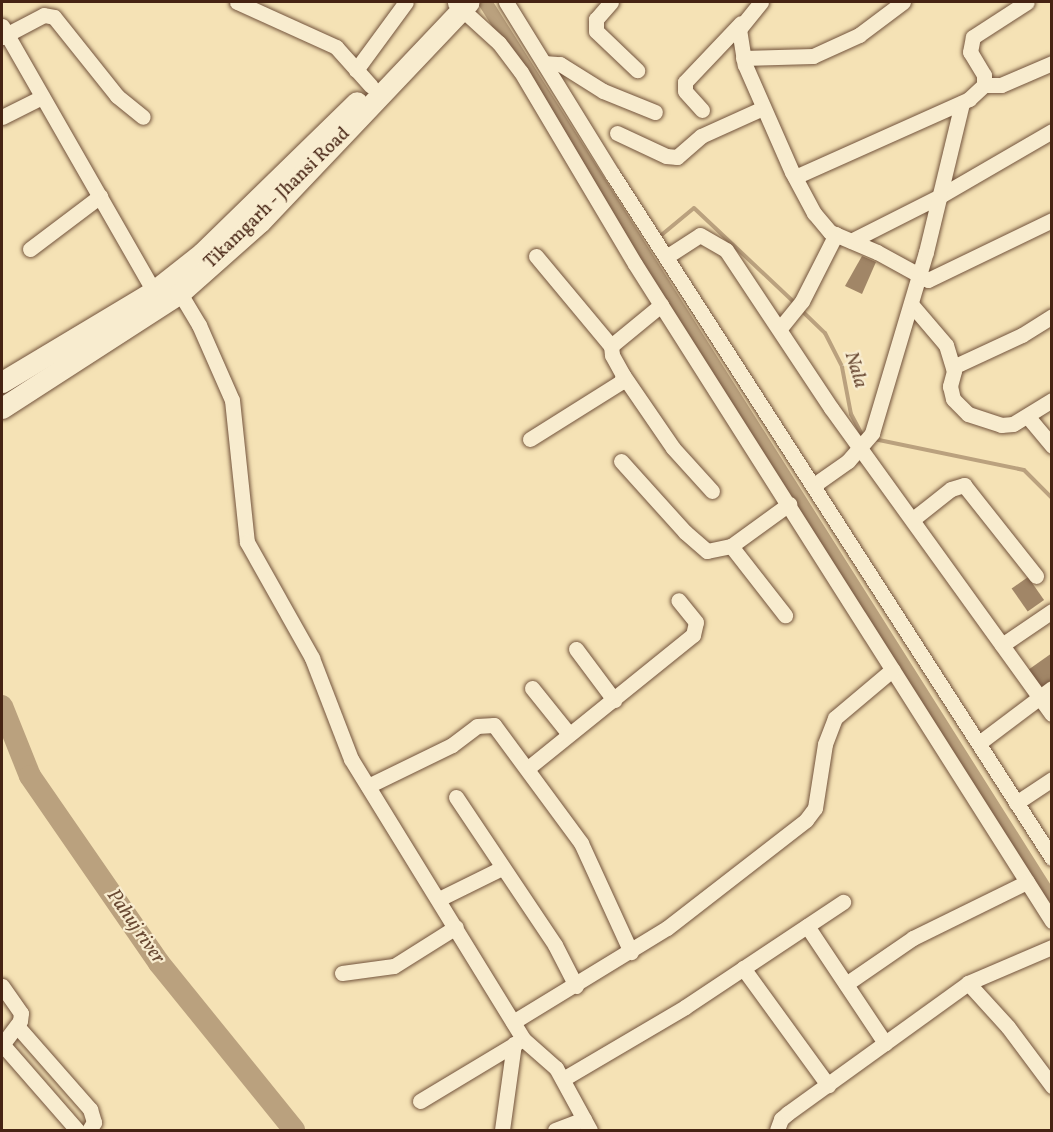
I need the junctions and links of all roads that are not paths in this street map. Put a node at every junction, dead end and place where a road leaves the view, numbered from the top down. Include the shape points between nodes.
1 (237, 2) edge
2 (406, 2) edge
3 (506, 2) edge
4 (611, 2) edge
5 (761, 2) edge
6 (903, 2) edge
7 (1027, 2) edge
8 (461, 4) edge
9 (741, 23) junction
10 (3, 33) edge
11 (743, 58) junction
12 (544, 63) junction
13 (1051, 65) edge
14 (356, 69) junction
15 (637, 70) dead end
16 (984, 85) junction
17 (371, 86) junction
18 (42, 97) junction
19 (962, 103) junction
20 (763, 108) junction
21 (702, 110) dead end
22 (655, 112) dead end
23 (2, 117) edge
24 (143, 117) dead end
25 (1052, 131) edge
26 (617, 133) dead end
27 (795, 177) junction
28 (100, 196) junction
29 (940, 196) junction
30 (1052, 220) edge
31 (836, 234) junction
32 (851, 241) junction
33 (30, 249) dead end
34 (663, 251) junction
35 (536, 256) dead end
36 (918, 277) junction
37 (175, 285) junction
38 (154, 291) junction
39 (911, 304) junction
40 (661, 305) junction
41 (1052, 316) edge
42 (781, 327) junction
43 (611, 346) junction
44 (953, 367) junction
45 (623, 375) junction
46 (2, 382) edge
47 (1052, 400) edge
48 (2, 408) edge
49 (1028, 417) junction
50 (530, 439) dead end
51 (867, 442) junction
52 (1052, 446) edge
53 (621, 461) dead end
54 (814, 485) junction
55 (711, 491) dead end
56 (789, 504) junction
57 (913, 519) junction
58 (730, 546) junction
59 (1036, 576) dead end
60 (678, 600) dead end
61 (1052, 611) edge
62 (784, 615) dead end
63 (1002, 645) junction
64 (576, 649) dead end
65 (892, 670) junction
66 (532, 688) dead end
67 (1046, 693) edge
68 (614, 700) junction
69 (1052, 714) edge
70 (569, 734) junction
71 (979, 743) junction
72 (528, 768) junction
73 (1052, 779) edge
74 (368, 786) junction
75 (456, 797) dead end
76 (1016, 802) junction
77 (1052, 858) edge
78 (502, 868) junction
79 (1027, 882) junction
80 (439, 899) junction
81 (843, 902) dead end
82 (1052, 921) edge
83 (807, 926) junction
84 (456, 927) junction
85 (1052, 947) edge
86 (631, 952) junction
87 (743, 968) junction
88 (342, 974) dead end
89 (968, 983) junction
90 (846, 984) junction
91 (2, 986) edge
92 (576, 986) junction
93 (513, 1022) junction
94 (17, 1026) junction
95 (519, 1041) junction
96 (885, 1043) junction
97 (2, 1045) edge
98 (563, 1079) junction
99 (828, 1085) junction
100 (1052, 1086) edge
101 (420, 1101) dead end
102 (587, 1125) edge
103 (77, 1131) edge
104 (89, 1131) edge
105 (502, 1131) edge
106 (555, 1131) edge
107 (777, 1131) edge

1 - 14 street via 336,47
2 - 14 street
3 - 12 street
4 - 15 street via 596,19 596,31
5 - 9 street
6 - 11 street via 859,35 813,56
7 - 16 street via 973,37 970,52 984,75
8 - 17 street
8 - 37 street, Tikamgarh - Jhansi Road via 260,222
8 - 40 street via 499,43 520,72
9 - 11 street via 738,40
9 - 21 street via 685,82 685,91
10 - 18 street
10 - 24 street via 44,15 54,17 117,96
11 - 20 street
12 - 22 street via 560,64 603,91
12 - 34 street
13 - 16 street via 1001,85
14 - 17 street
16 - 19 street
17 - 37 street
18 - 23 street
18 - 28 street
19 - 27 street
19 - 29 street
20 - 26 street via 701,136 677,157 666,156
20 - 27 street
25 - 29 street
27 - 31 street via 814,213
28 - 33 street
28 - 38 street
29 - 32 street
29 - 36 street
30 - 36 street via 940,276 928,280
31 - 32 street
31 - 42 street via 797,307
32 - 36 street
34 - 42 street via 700,235 707,236 726,249
34 - 54 street
35 - 43 street
36 - 39 street
37 - 38 street
37 - 48 street, Tikamgarh - Jhansi Road
37 - 74 street via 232,400 247,542 312,658 351,759
38 - 46 street
39 - 44 street via 946,345
39 - 51 street
40 - 43 street
40 - 56 street
41 - 44 street via 1022,335
42 - 51 street
43 - 45 street
44 - 49 street via 953,399 968,414 1001,425
45 - 50 street via 615,386
45 - 55 street via 673,448
47 - 49 street
49 - 52 street
51 - 54 street
51 - 57 street
53 - 58 street via 698,544 717,552
54 - 71 street
56 - 58 street
56 - 65 street
57 - 59 street via 951,489 964,485
57 - 63 street
58 - 62 street
60 - 68 street via 696,622 693,635
61 - 63 street
63 - 67 street
64 - 68 street
65 - 79 street
65 - 86 street via 835,718 825,744 815,808 806,820
66 - 70 street
67 - 69 street
67 - 71 street
68 - 70 street
70 - 72 street
71 - 76 street
72 - 74 street via 505,736 494,725 485,724 452,745
72 - 86 street via 581,843
73 - 76 street
74 - 80 street
75 - 78 street
76 - 77 street
78 - 80 street
78 - 92 street via 555,945
79 - 82 street
79 - 90 street via 913,939
80 - 84 street
81 - 83 street
83 - 87 street
83 - 90 street
84 - 88 street via 394,966
84 - 93 street
85 - 89 street
86 - 92 street
87 - 98 street
87 - 99 street
89 - 96 street
89 - 100 street via 1008,1027
90 - 96 street
91 - 94 street via 21,1013
92 - 93 street
93 - 95 street
94 - 97 street
94 - 104 street via 90,1109 94,1122
95 - 98 street via 556,1068
95 - 101 street
95 - 105 street
96 - 99 street
97 - 103 street
98 - 102 street
99 - 107 street via 782,1119
102 - 106 street

